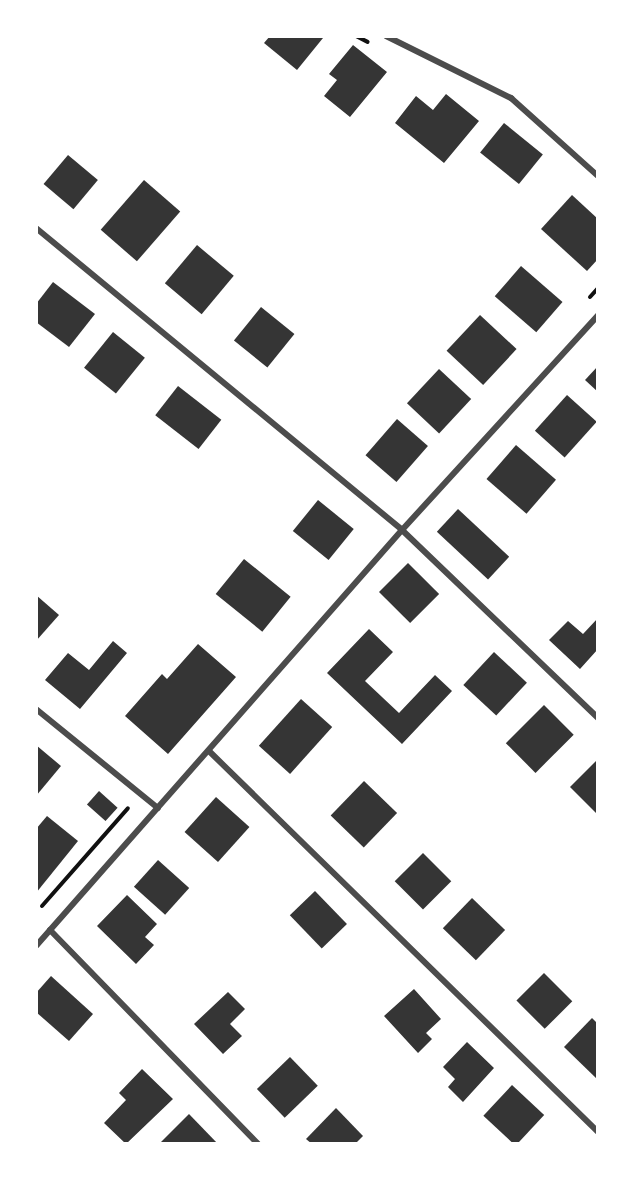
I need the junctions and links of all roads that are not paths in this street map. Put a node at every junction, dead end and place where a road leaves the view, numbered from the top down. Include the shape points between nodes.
1 (386, 36) edge
2 (598, 176) edge
3 (36, 228) edge
4 (598, 315) edge
5 (402, 530) junction
6 (36, 709) edge
7 (598, 718) edge
8 (210, 752) junction
9 (158, 808) junction
10 (51, 930) junction
11 (36, 946) edge
12 (598, 1132) edge
13 (258, 1144) edge

1 - 2 street via 511,98
3 - 5 street
4 - 5 street
5 - 7 street
5 - 8 street
6 - 9 street
8 - 9 street
8 - 12 street
9 - 10 street
10 - 11 street
10 - 13 street

